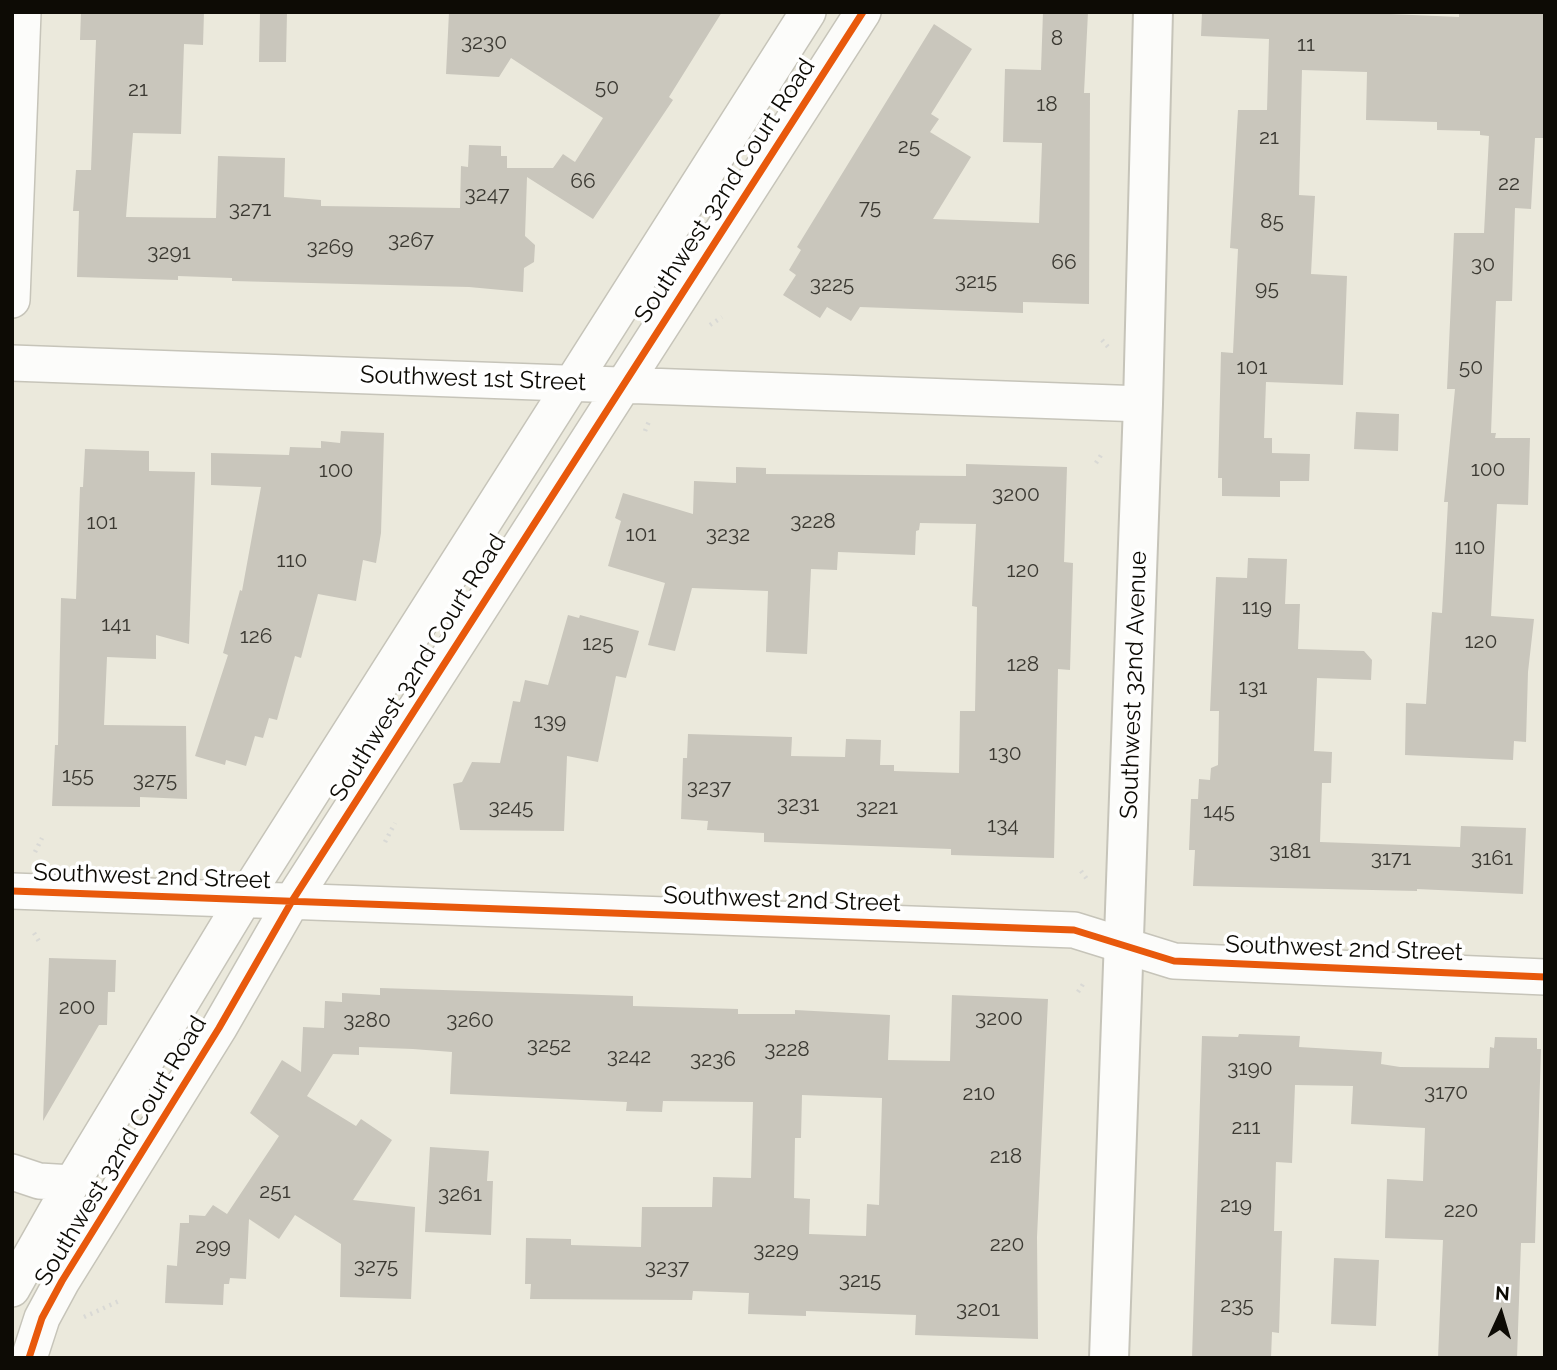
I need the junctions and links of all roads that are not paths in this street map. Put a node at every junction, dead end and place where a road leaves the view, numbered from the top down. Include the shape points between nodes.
1 (23, 12) edge
2 (808, 12) edge
3 (863, 12) edge
4 (1153, 12) edge
5 (12, 300) edge
6 (12, 362) edge
7 (572, 382) junction
8 (624, 384) junction
9 (1143, 404) junction
10 (12, 891) edge
11 (244, 898) junction
12 (292, 901) junction
13 (1125, 946) junction
14 (1545, 977) edge
15 (12, 1172) edge
16 (72, 1183) junction
17 (12, 1289) edge
18 (29, 1358) edge
19 (1109, 1358) edge

1 - 5 street
2 - 7 street, Southwest 32nd Court Road
3 - 8 street, Southwest 32nd Court Road
4 - 9 street, Southwest 32nd Avenue
6 - 7 street, Southwest 1st Street
7 - 8 street, Southwest 1st Street
7 - 11 street, Southwest 32nd Court Road
8 - 9 street, Southwest 1st Street
8 - 12 street, Southwest 32nd Court Road
9 - 13 street, Southwest 32nd Avenue
10 - 11 street, Southwest 2nd Street
11 - 12 street, Southwest 2nd Street
11 - 16 street, Southwest 32nd Court Road
12 - 13 street, Southwest 2nd Street via 1074,930
12 - 18 street, Southwest 32nd Court Road via 62,1281 42,1318
13 - 14 street, Southwest 2nd Street via 1174,961
13 - 19 street, Southwest 32nd Avenue
15 - 16 street via 39,1181
16 - 17 street, Southwest 32nd Court Road

